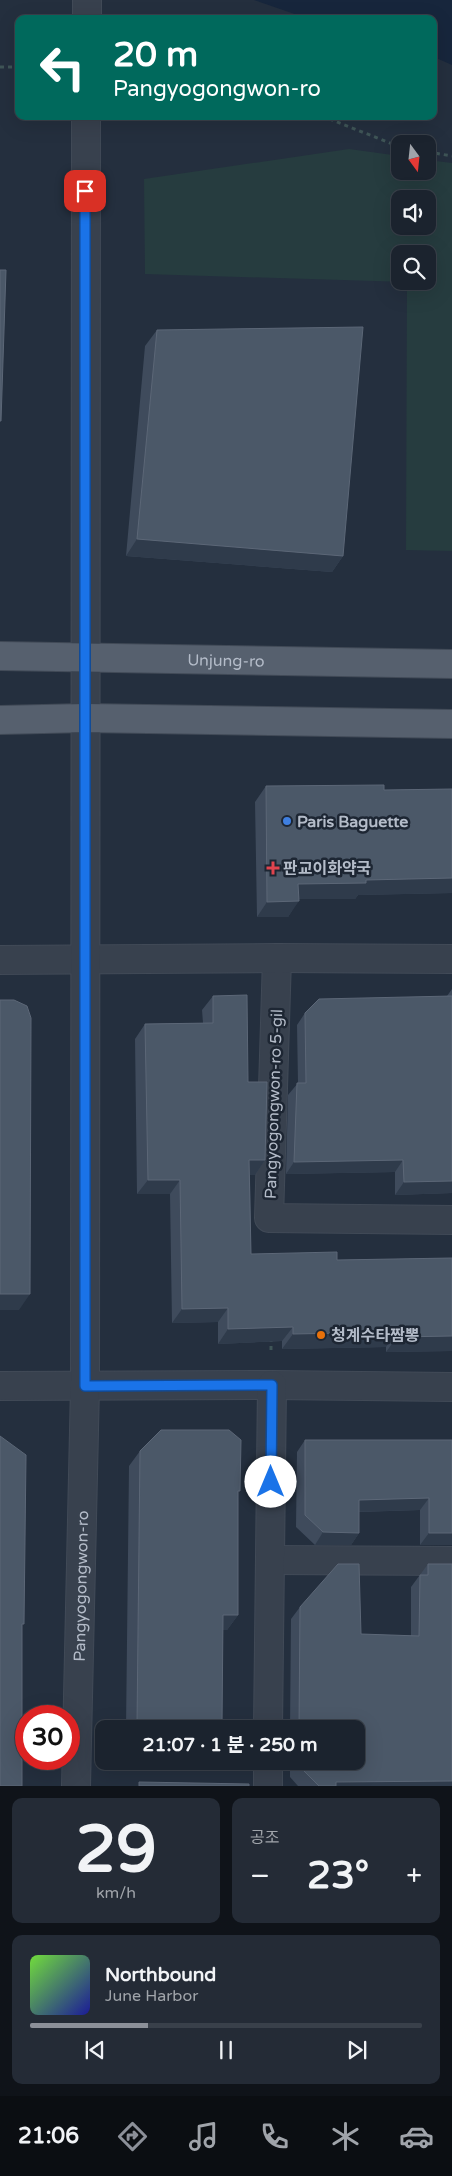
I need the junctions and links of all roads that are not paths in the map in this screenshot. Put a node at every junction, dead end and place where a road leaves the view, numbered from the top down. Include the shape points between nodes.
1 (87, 0) edge
2 (87, 15) edge
3 (86, 120) edge
4 (0, 656) edge
5 (86, 658) junction
6 (452, 664) edge
7 (86, 718) junction
8 (0, 720) edge
9 (452, 724) edge
10 (277, 958) junction
11 (85, 959) junction
12 (452, 959) edge
13 (0, 960) edge
14 (452, 1220) edge
15 (272, 1385) junction
16 (0, 1386) edge
17 (85, 1386) junction
18 (452, 1387) edge
19 (271, 1560) junction
20 (452, 1561) edge
21 (268, 1720) edge
22 (268, 1770) edge
23 (76, 1786) edge
24 (268, 1786) edge

1 - 2 street
3 - 5 street, Pangyogongwon-ro
4 - 5 main road, Unjung-ro
5 - 6 main road, Unjung-ro
5 - 7 street, Pangyogongwon-ro
7 - 8 main road
7 - 9 main road
7 - 11 street, Pangyogongwon-ro
10 - 11 street
10 - 12 street
10 - 14 street, Pangyogongwon-ro 5-gil via 269,1218
11 - 13 street
11 - 17 street, Pangyogongwon-ro
15 - 17 street
15 - 18 street
15 - 19 street
16 - 17 street
17 - 23 street, Pangyogongwon-ro
19 - 20 street
19 - 21 street
22 - 24 street

